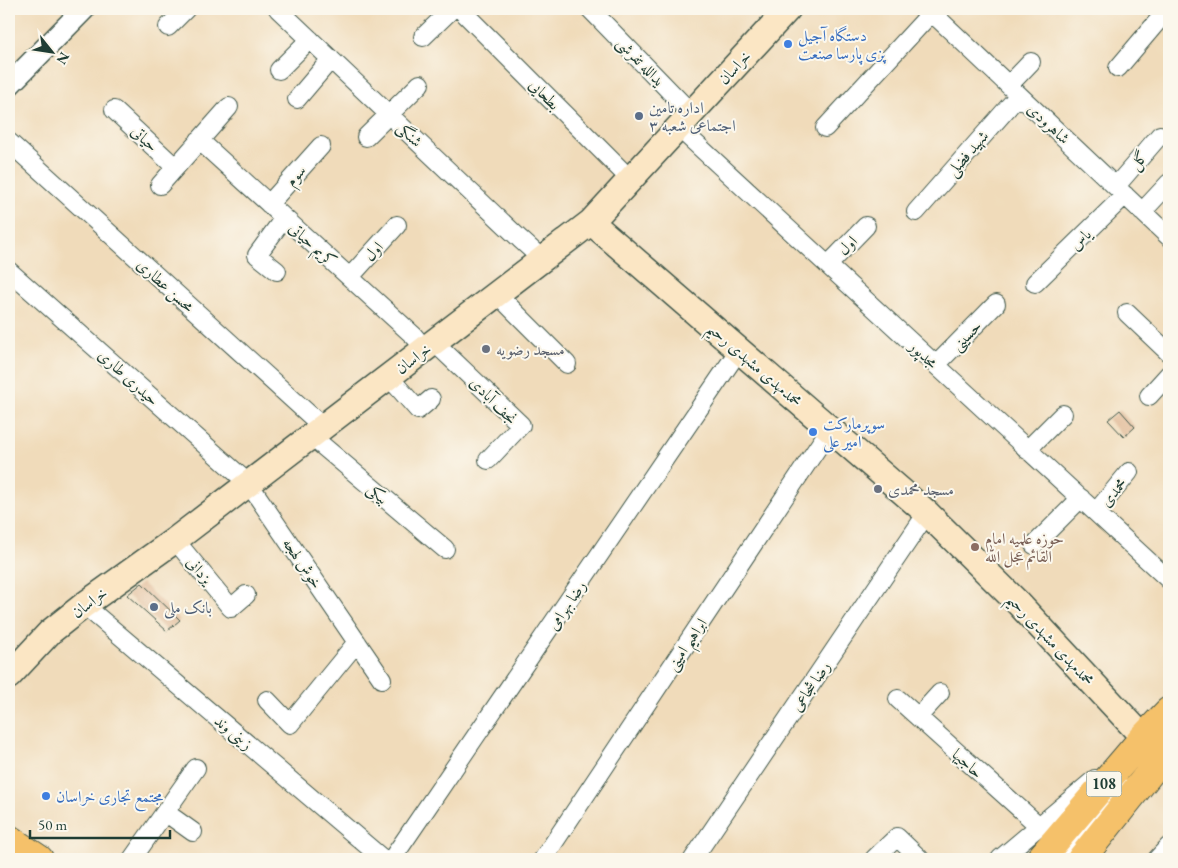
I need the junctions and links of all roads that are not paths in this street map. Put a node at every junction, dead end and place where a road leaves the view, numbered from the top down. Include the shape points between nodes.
1 (84, 9) edge
2 (186, 9) edge
3 (278, 9) edge
4 (452, 9) edge
5 (460, 9) edge
6 (590, 9) edge
7 (1168, 9) edge
8 (930, 10) edge
9 (777, 13) edge
10 (168, 27) dead end
11 (423, 37) dead end
12 (310, 39) junction
13 (331, 59) junction
14 (1031, 62) dead end
15 (1118, 68) dead end
16 (279, 70) dead end
17 (420, 84) dead end
18 (9, 85) edge
19 (1014, 90) junction
20 (297, 99) dead end
21 (229, 107) dead end
22 (114, 110) dead end
23 (390, 115) junction
24 (685, 120) junction
25 (825, 128) dead end
26 (1160, 135) dead end
27 (366, 137) dead end
28 (199, 140) junction
29 (9, 142) edge
30 (321, 146) dead end
31 (176, 167) junction
32 (630, 179) junction
33 (1169, 184) edge
34 (160, 185) dead end
35 (1120, 191) junction
36 (269, 204) junction
37 (916, 212) dead end
38 (1142, 212) junction
39 (284, 218) junction
40 (591, 222) junction
41 (397, 225) dead end
42 (866, 226) dead end
43 (1169, 237) edge
44 (542, 259) junction
45 (829, 264) junction
46 (9, 271) edge
47 (277, 271) dead end
48 (350, 277) junction
49 (1035, 283) dead end
50 (497, 294) junction
51 (996, 304) dead end
52 (1127, 313) dead end
53 (429, 346) junction
54 (739, 350) junction
55 (1169, 353) edge
56 (567, 364) dead end
57 (936, 365) junction
58 (1169, 374) edge
59 (389, 377) junction
60 (1149, 396) dead end
61 (419, 409) dead end
62 (1063, 414) dead end
63 (830, 428) junction
64 (317, 432) junction
65 (1027, 450) junction
66 (488, 460) dead end
67 (1129, 472) dead end
68 (249, 484) junction
69 (1081, 498) junction
70 (1096, 512) junction
71 (927, 513) junction
72 (175, 540) junction
73 (1034, 545) dead end
74 (445, 549) dead end
75 (1169, 580) edge
76 (246, 595) dead end
77 (84, 605) junction
78 (358, 642) junction
79 (9, 676) edge
80 (382, 679) dead end
81 (940, 693) dead end
82 (898, 699) dead end
83 (267, 700) dead end
84 (1169, 711) edge
85 (918, 717) junction
86 (1159, 749) edge
87 (196, 768) dead end
88 (1129, 778) dead end
89 (165, 812) junction
90 (1039, 826) junction
91 (193, 832) dead end
92 (9, 839) edge
93 (1169, 846) edge
94 (695, 858) edge
95 (39, 859) edge
96 (132, 859) edge
97 (384, 859) edge
98 (392, 859) edge
99 (543, 859) edge
100 (874, 859) edge
101 (920, 859) edge
102 (1000, 859) edge
103 (1040, 859) edge
104 (1061, 859) edge
105 (1081, 859) edge
106 (1157, 859) edge

1 - 18 street
2 - 10 street
3 - 12 street, شنگی
4 - 11 street
5 - 32 street, بطحایی
6 - 24 street, یدالله تفرشی
7 - 15 street
8 - 19 street, شاهرودی
8 - 25 street
9 - 24 main road, خراسان
12 - 13 street, شنگی
12 - 16 street
13 - 20 street
13 - 23 street, شنگی
14 - 19 street, شهید فضلی
17 - 23 street
19 - 35 street, شاهرودی
19 - 37 street, شهید فضلی
21 - 28 street
22 - 31 street, حیاتی
23 - 27 street
23 - 44 street, شنگی
24 - 32 main road, خراسان
24 - 45 street, مجدپور
26 - 35 street, گل
28 - 31 street
28 - 36 street, کریم حیاتی
29 - 64 street, محسن عطاری
30 - 36 street, سوم
31 - 34 street
32 - 40 main road, خراسان
33 - 38 street
35 - 38 street, شاهرودی
35 - 49 street, یاس
36 - 39 street, کریم حیاتی
38 - 43 street, شاهرودی
39 - 47 street via 256,255
39 - 48 street, کریم حیاتی
40 - 44 main road, خراسان
40 - 54 main road, محمدمهدی مشهدی رحیم
41 - 48 street, اول
42 - 45 street, اول
44 - 50 main road, خراسان
45 - 57 street, مجدپور
46 - 68 street, حیدری طاری
48 - 53 street, کریم حیاتی
50 - 53 main road, خراسان
50 - 56 street
51 - 57 street, حسینی
52 - 55 street
53 - 59 main road, خراسان
53 - 66 street, نجف آبادی via 521,425
54 - 63 main road, محمدمهدی مشهدی رحیم
54 - 98 street, رضا بهرامی
57 - 65 street, مجدپور
58 - 60 street
59 - 61 street
59 - 64 main road, خراسان
62 - 65 street
63 - 71 main road, محمدمهدی مشهدی رحیم
63 - 99 street, ابراهیم امینی
64 - 68 main road, خراسان
64 - 74 street, بیکی
65 - 69 street, مجدپور
67 - 70 street, محمدی
68 - 72 main road, خراسان
68 - 78 street, خوش لهجه
69 - 70 street, مجدپور
69 - 73 street
70 - 75 street, مجدپور
71 - 86 main road, محمدمهدی مشهدی رحیم
71 - 94 street, رضا شجاعی
72 - 76 street, یزدانی via 231,608
72 - 77 main road, خراسان
77 - 79 main road, خراسان via 50,632
77 - 97 street, زینی وند
78 - 80 street, خوش لهجه
78 - 83 street via 290,724
81 - 85 street
82 - 85 street, حاجیها
84 - 86 main road, 108
85 - 90 street, حاجیها
86 - 90 street
86 - 103 main road, 108
86 - 105 main road, 108
87 - 89 street
88 - 104 lane
89 - 91 street
89 - 96 street
90 - 102 street
92 - 95 main road
93 - 106 street
100 - 101 street via 898,837

